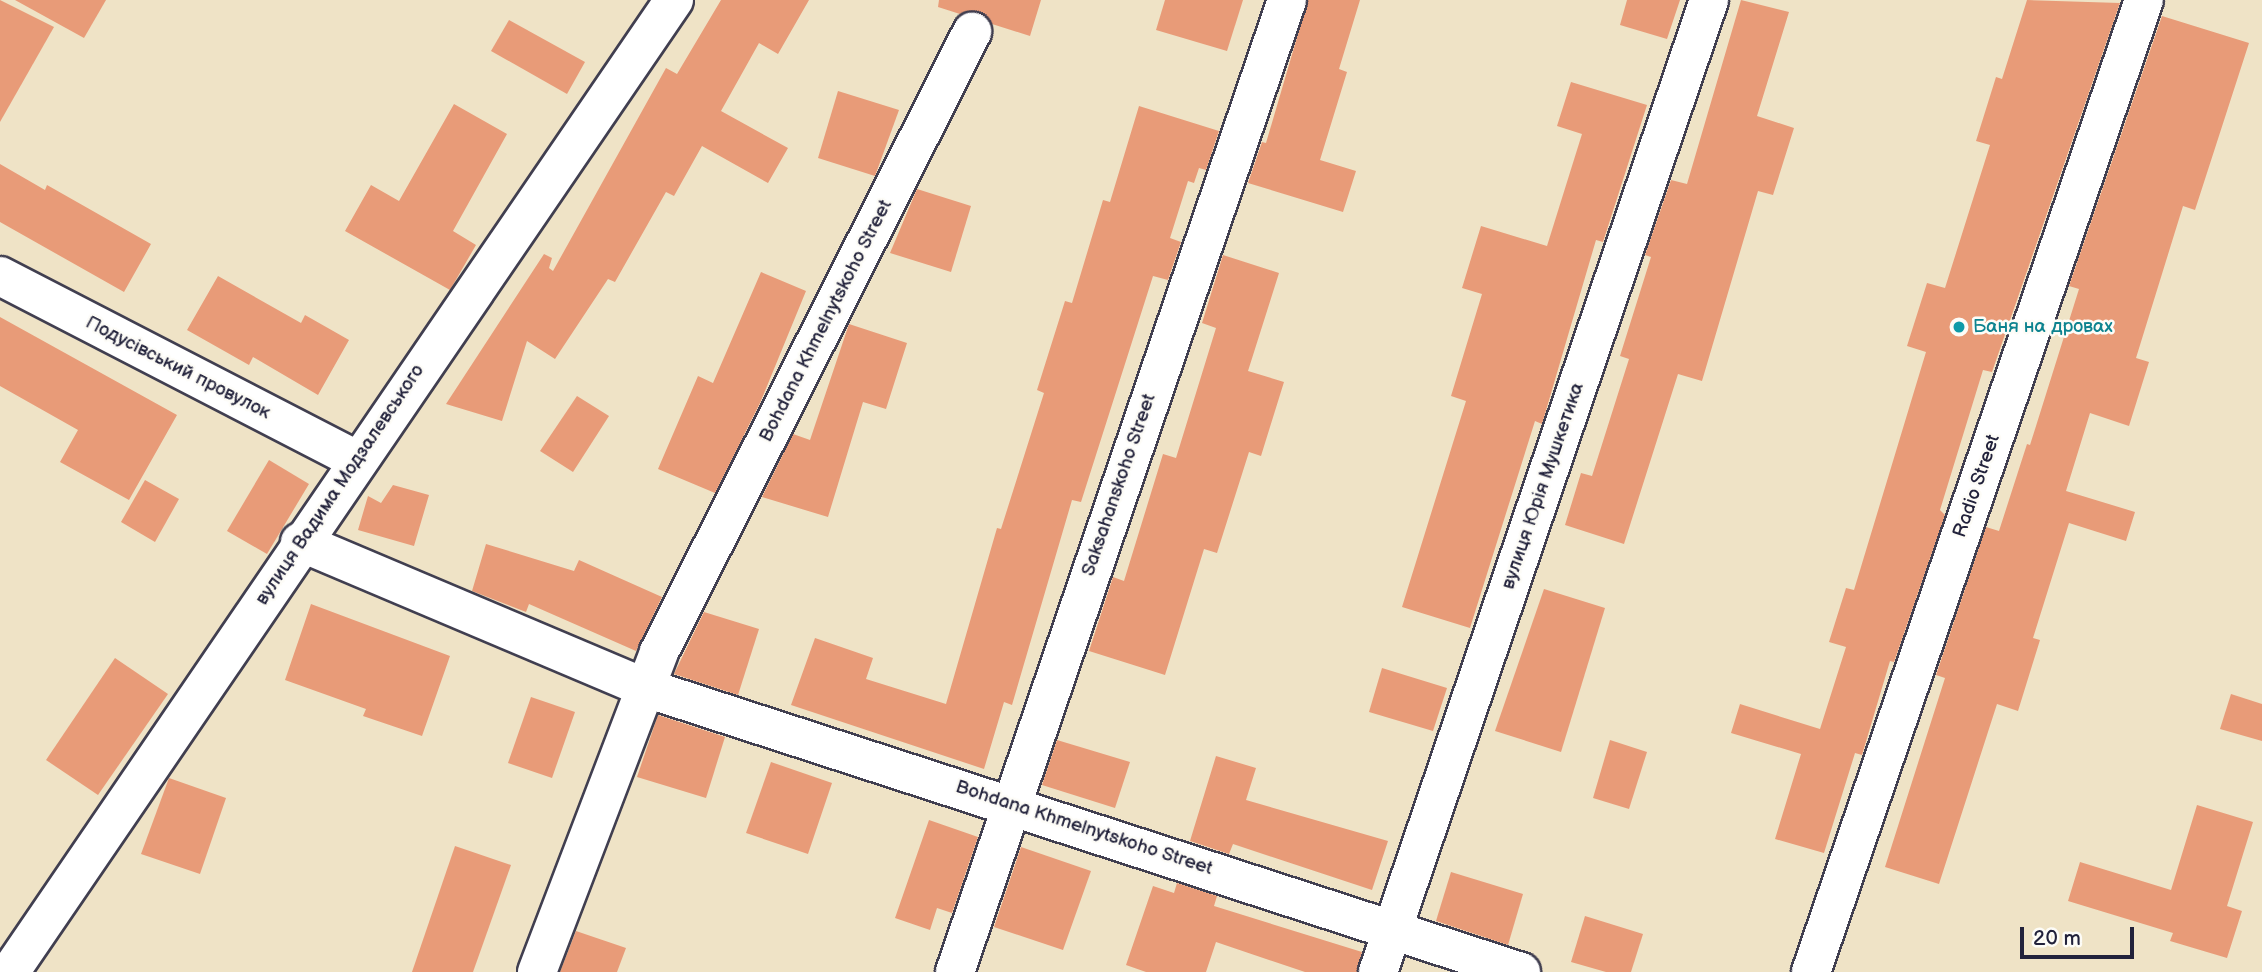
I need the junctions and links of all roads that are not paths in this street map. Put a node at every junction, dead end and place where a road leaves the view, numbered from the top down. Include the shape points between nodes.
1 (674, 0) edge
2 (1287, 0) edge
3 (1709, 0) edge
4 (2144, 0) edge
5 (972, 32) dead end
6 (0, 276) edge
7 (356, 460) junction
8 (300, 542) junction
9 (646, 688) junction
10 (1009, 804) junction
11 (1392, 928) junction
12 (10, 972) edge
13 (537, 972) edge
14 (955, 972) edge
15 (1378, 972) edge
16 (1521, 972) edge
17 (1811, 972) edge

1 - 7 street, вулиця Вадима Модзалевського
2 - 10 street, Saksahanskoho Street
3 - 11 street, вулиця Юрія Мушкетика
4 - 17 street, Radio Street
5 - 9 street, Bohdana Khmelnytskoho Street via 659,652
6 - 7 street, Подусівський провулок
7 - 8 street, вулиця Вадима Модзалевського
8 - 9 street, Bohdana Khmelnytskoho Street
8 - 12 street, вулиця Вадима Модзалевського
9 - 10 street, Bohdana Khmelnytskoho Street
9 - 13 street
10 - 11 street, Bohdana Khmelnytskoho Street
10 - 14 street, Saksahanskoho Street
11 - 15 street, вулиця Юрія Мушкетика
11 - 16 street, Bohdana Khmelnytskoho Street

